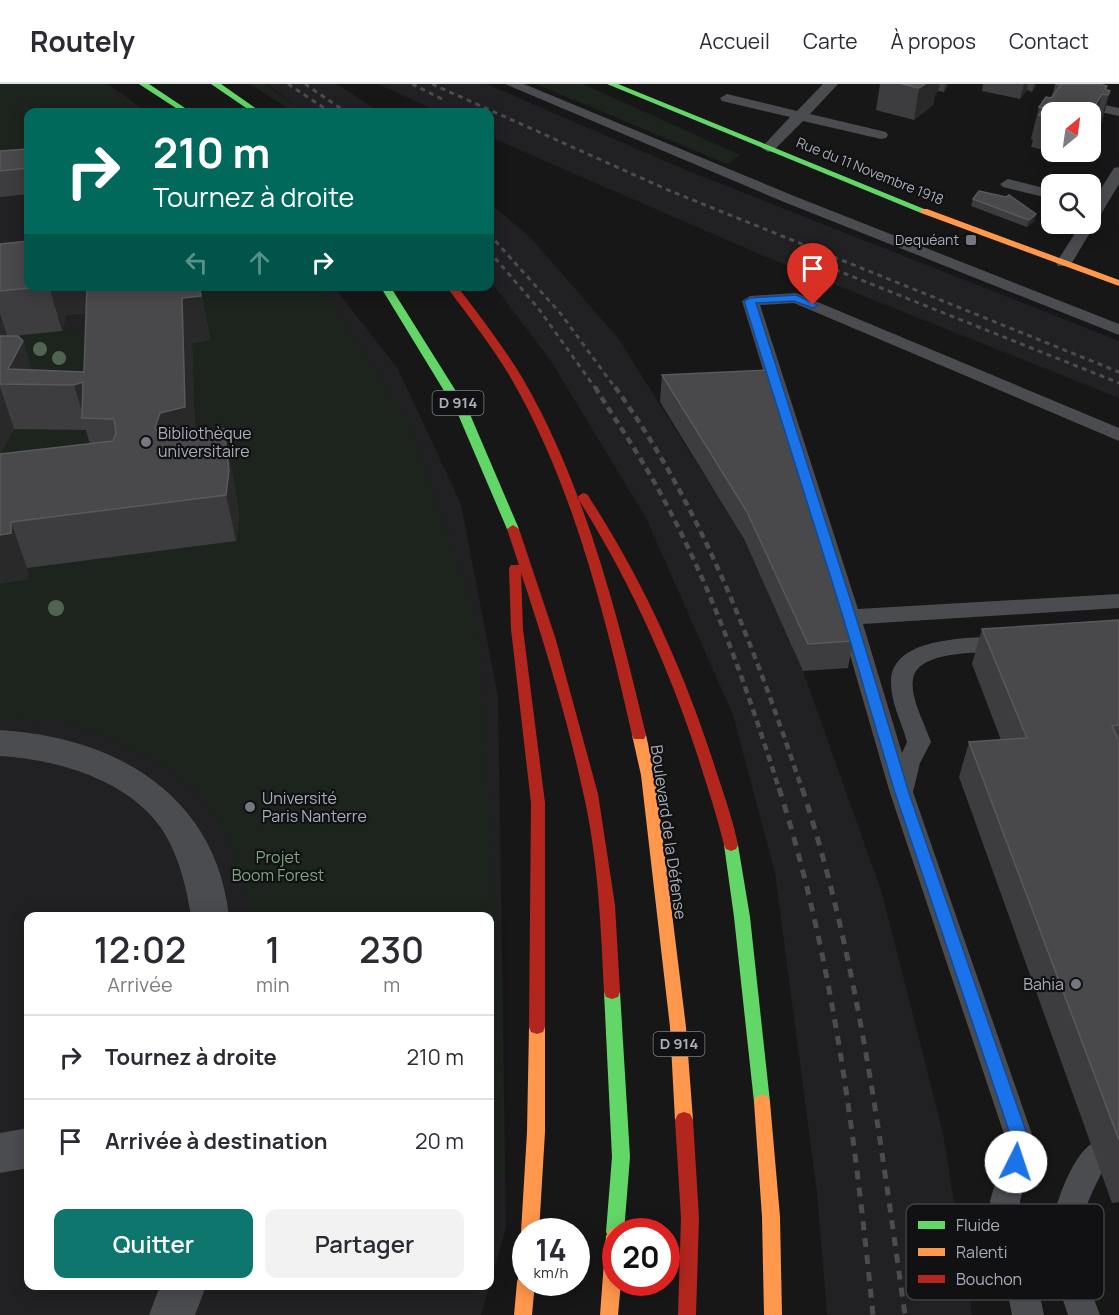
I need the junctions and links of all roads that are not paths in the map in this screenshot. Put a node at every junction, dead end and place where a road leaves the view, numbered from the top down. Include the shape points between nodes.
1 (143, 84) edge
2 (166, 84) edge
3 (215, 84) edge
4 (234, 84) edge
5 (512, 84) edge
6 (611, 84) edge
7 (831, 84) edge
8 (1085, 84) edge
9 (727, 98) dead end
10 (182, 108) edge
11 (199, 108) edge
12 (259, 108) edge
13 (261, 108) edge
14 (1119, 112) edge
15 (800, 116) junction
16 (881, 135) dead end
17 (768, 148) junction
18 (1119, 171) edge
19 (1008, 184) dead end
20 (1041, 192) edge
21 (1101, 196) edge
22 (1101, 206) edge
23 (1119, 211) edge
24 (1082, 234) edge
25 (1064, 263) junction
26 (1119, 283) edge
27 (389, 291) edge
28 (455, 291) edge
29 (1119, 330) edge
30 (1119, 435) edge
31 (555, 459) junction
32 (513, 530) junction
33 (1119, 601) edge
34 (850, 617) junction
35 (1023, 652) edge
36 (0, 742) edge
37 (902, 793) junction
38 (209, 912) edge
39 (24, 1149) edge
40 (0, 1153) edge
41 (1095, 1155) dead end
42 (1006, 1204) edge
43 (1073, 1204) edge
44 (531, 1218) edge
45 (616, 1218) edge
46 (181, 1290) edge
47 (525, 1296) edge
48 (610, 1296) edge
49 (1025, 1300) edge
50 (1080, 1300) edge
51 (172, 1315) edge
52 (523, 1315) edge
53 (609, 1315) edge
54 (687, 1315) edge
55 (773, 1315) edge
56 (1028, 1315) edge
57 (1084, 1315) edge

1 - 10 main road
2 - 11 main road
3 - 12 main road
4 - 13 main road
5 - 29 lane
6 - 17 main road, Rue du 11 Novembre 1918
7 - 15 lane
8 - 14 lane via 1073,102
9 - 15 lane
15 - 16 lane
15 - 17 lane
17 - 25 main road, Rue du 11 Novembre 1918
18 - 21 lane
19 - 20 lane
22 - 23 lane
24 - 25 lane
25 - 26 main road, Rue du 11 Novembre 1918
27 - 32 main road, D 914 via 463,412
28 - 31 main road, Boulevard de la Défense / D 914 via 481,323 525,393
30 - 34 lane via 796,298 750,301
31 - 54 main road, Boulevard de la Défense / D 914 via 596,569 648,775 678,1027 690,1218
31 - 55 main road via 604,526 653,618 698,733 729,836 763,1106
32 - 44 main road via 517,629 538,803 536,1132
32 - 45 main road, D 914 via 550,640 591,795 607,905 621,1157
33 - 34 lane
34 - 37 lane
35 - 37 lane via 980,646 929,650 909,663 902,679 919,742 908,763
36 - 38 street via 64,750 108,768 134,784 174,819 205,885
37 - 42 lane via 1021,1143
39 - 40 street
41 - 43 lane
46 - 51 street
47 - 52 main road
48 - 53 main road
49 - 56 lane
50 - 57 lane

